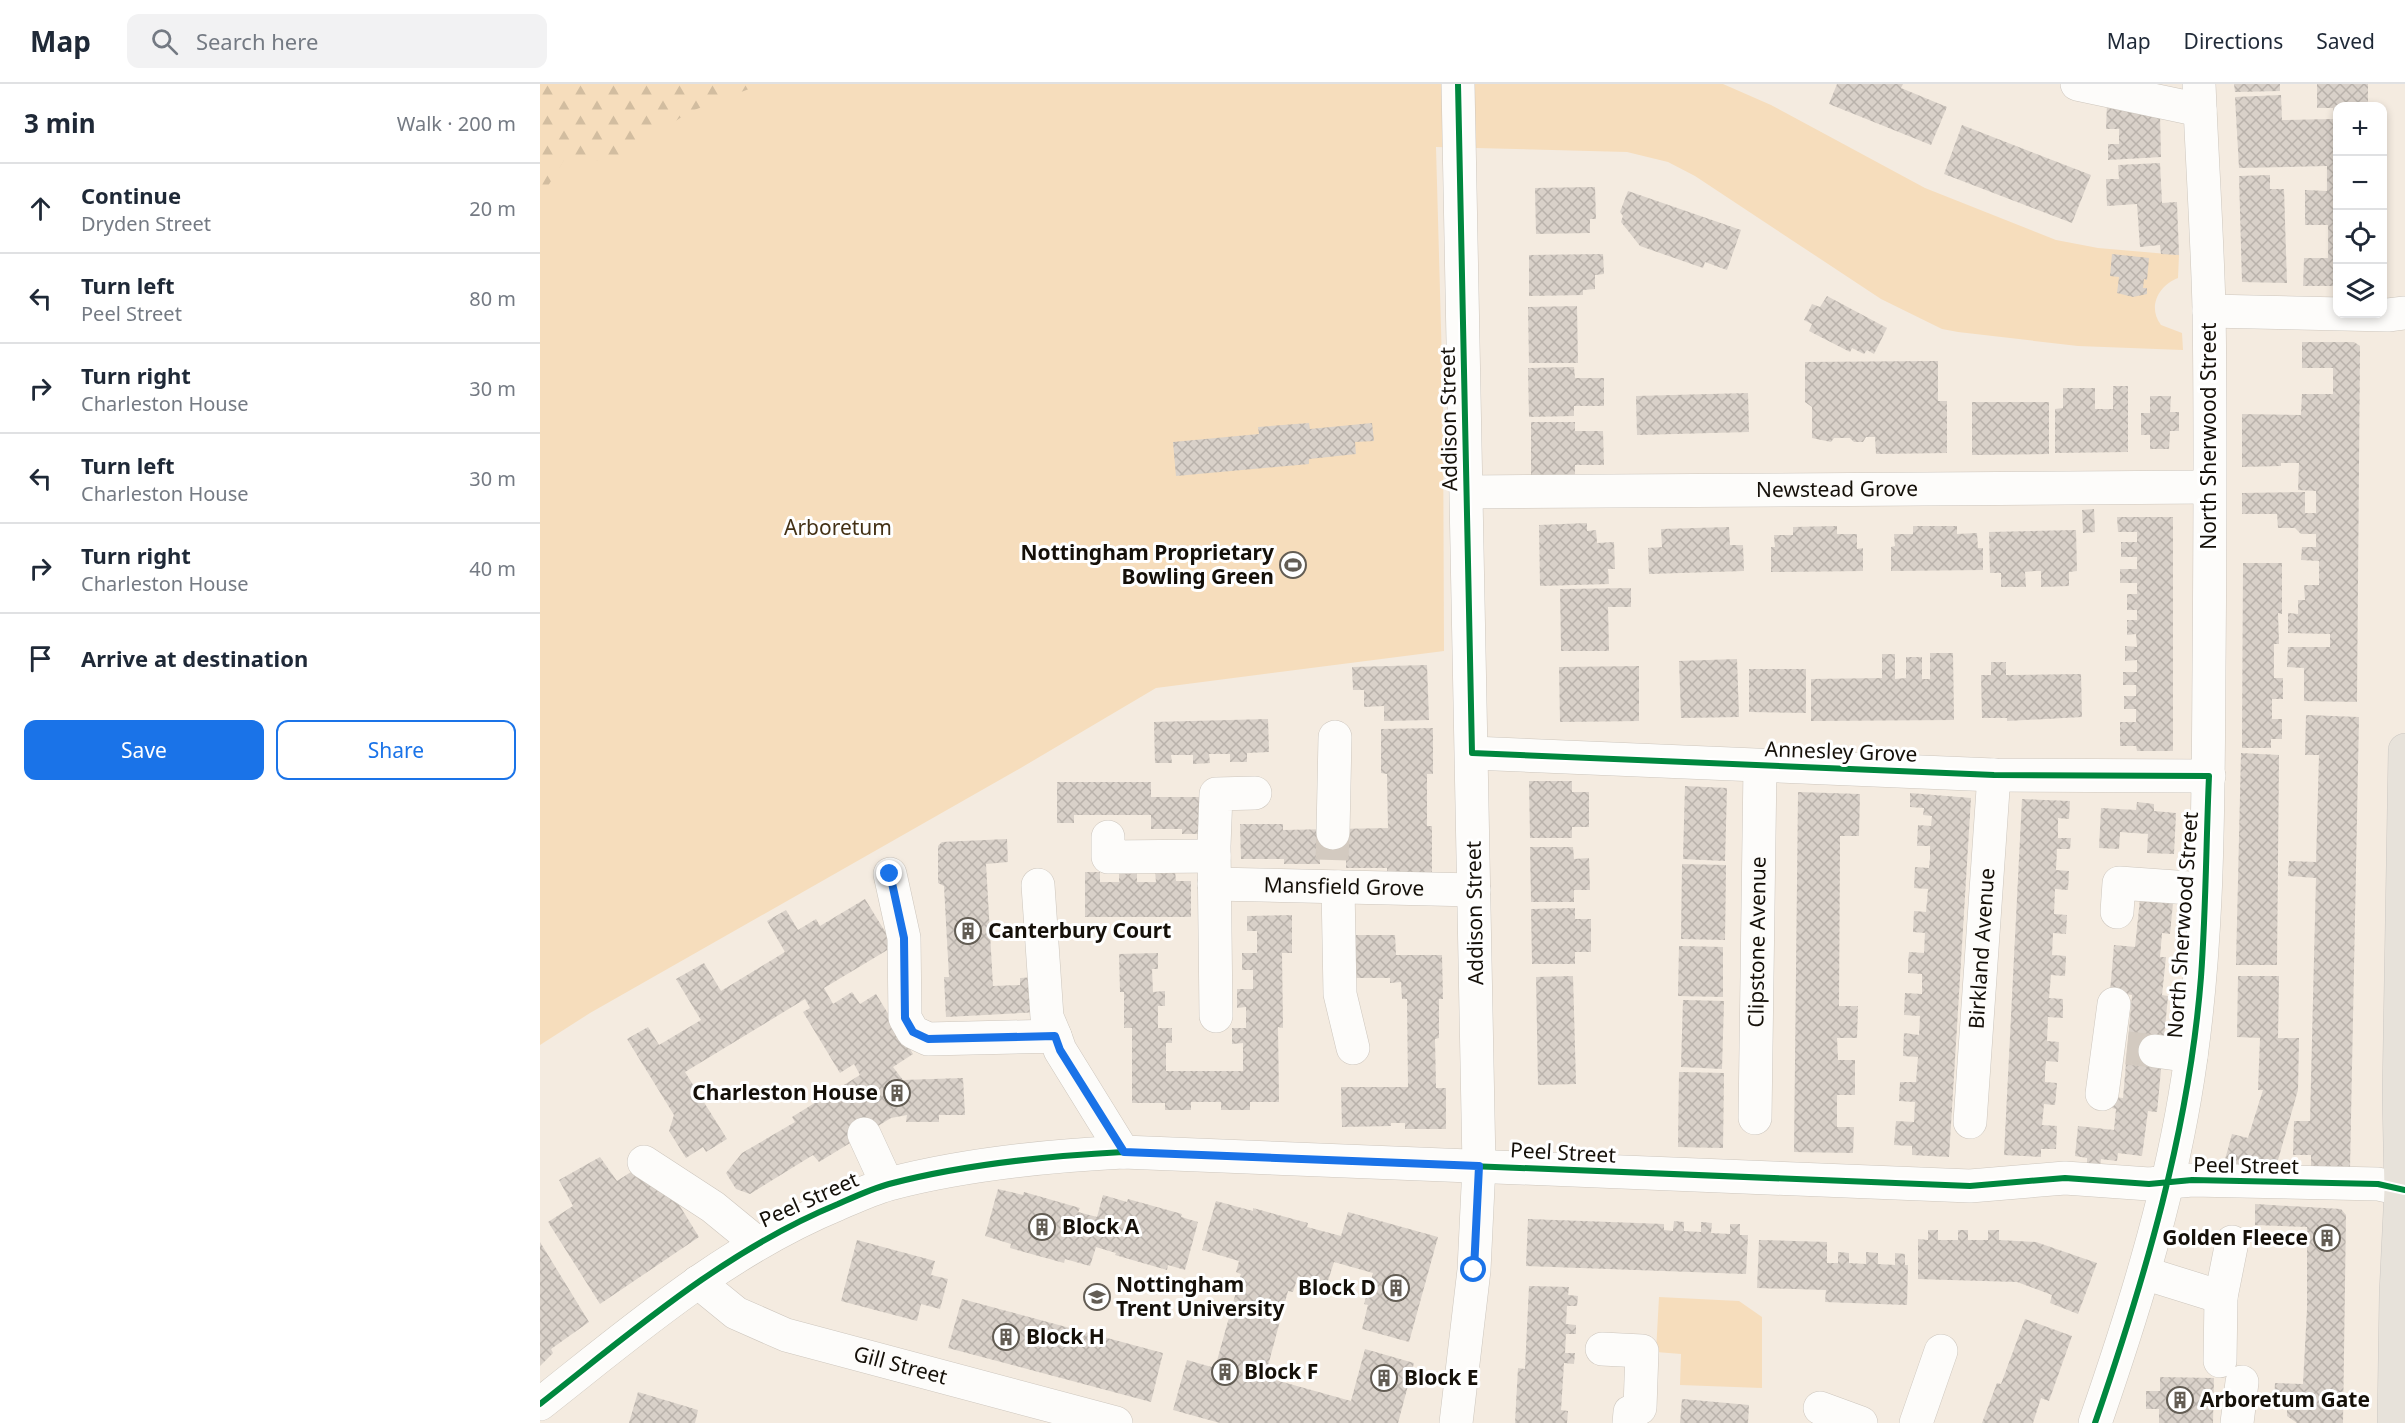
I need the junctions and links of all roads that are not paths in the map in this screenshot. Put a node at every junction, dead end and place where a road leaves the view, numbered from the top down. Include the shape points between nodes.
1 (1458, 84) edge
2 (2077, 84) edge
3 (2200, 97) edge
4 (2209, 311) junction
5 (2405, 313) edge
6 (2210, 487) junction
7 (1467, 492) junction
8 (1335, 737) dead end
9 (2405, 750) edge
10 (1472, 753) junction
11 (1760, 766) junction
12 (1994, 775) junction
13 (2209, 776) junction
14 (1255, 793) dead end
15 (1108, 837) dead end
16 (1214, 862) junction
17 (1333, 867) junction
18 (890, 874) dead end
19 (1038, 885) dead end
20 (2204, 889) junction
21 (1474, 890) junction
22 (2117, 912) dead end
23 (2114, 1004) dead end
24 (1216, 1016) dead end
25 (1055, 1036) junction
26 (1353, 1048) dead end
27 (2130, 1048) junction
28 (2191, 1056) junction
29 (2102, 1094) dead end
30 (1755, 1118) dead end
31 (1970, 1122) dead end
32 (864, 1134) dead end
33 (1124, 1152) junction
34 (644, 1162) dead end
35 (1479, 1166) junction
36 (887, 1184) junction
37 (2168, 1184) junction
38 (2403, 1190) edge
39 (2232, 1242) dead end
40 (757, 1243) junction
41 (2144, 1273) junction
42 (698, 1282) junction
43 (2221, 1297) junction
44 (1602, 1349) dead end
45 (1941, 1351) dead end
46 (540, 1404) edge
47 (1820, 1408) dead end
48 (1116, 1423) edge
49 (1456, 1423) edge
50 (1629, 1423) edge
51 (1861, 1423) edge
52 (1916, 1423) edge
53 (2095, 1423) edge
54 (2237, 1423) edge
55 (2394, 1423) edge

1 - 7 street, Addison Street
2 - 3 street
3 - 4 street, North Sherwood Street
4 - 5 street
4 - 6 street, North Sherwood Street
6 - 7 street, Newstead Grove
6 - 13 street, North Sherwood Street
7 - 10 street, Addison Street
8 - 17 street
9 - 38 main road via 2399,1096
10 - 11 street, Annesley Grove
10 - 21 street, Addison Street
11 - 12 street, Annesley Grove
11 - 30 street, Clipstone Avenue
12 - 13 street, Annesley Grove
12 - 31 street, Birkland Avenue
13 - 20 street, North Sherwood Street
14 - 16 street via 1216,794
15 - 16 street, Mansfield Grove via 1108,857
16 - 17 street, Mansfield Grove
16 - 24 street
17 - 21 street, Mansfield Grove
17 - 26 street via 1340,994
18 - 25 street via 904,938 905,1018 913,1032 928,1039
19 - 25 street via 1047,1017
20 - 22 street via 2119,883
20 - 28 street, North Sherwood Street via 2201,976
21 - 35 street, Addison Street
23 - 27 street
25 - 33 street
27 - 28 street
27 - 29 street
28 - 37 street, North Sherwood Street
32 - 36 street
33 - 35 street, Peel Street
33 - 36 street, Peel Street via 981,1166
34 - 40 street via 713,1207
35 - 37 street, Peel Street via 1970,1186 2066,1178
35 - 49 street, Addison Street via 1474,1270
36 - 40 street, Peel Street
37 - 38 street, Peel Street via 2192,1180 2378,1184
37 - 41 street, North Sherwood Street
38 - 55 main road via 2396,1293
39 - 43 street
40 - 42 street, Peel Street
41 - 43 street
41 - 53 street, North Sherwood Street
42 - 46 street, Peel Street
42 - 48 street, Gill Street via 736,1313 786,1335
43 - 54 street
44 - 50 street via 1642,1351 1640,1408 1630,1412
45 - 52 street
47 - 51 street

